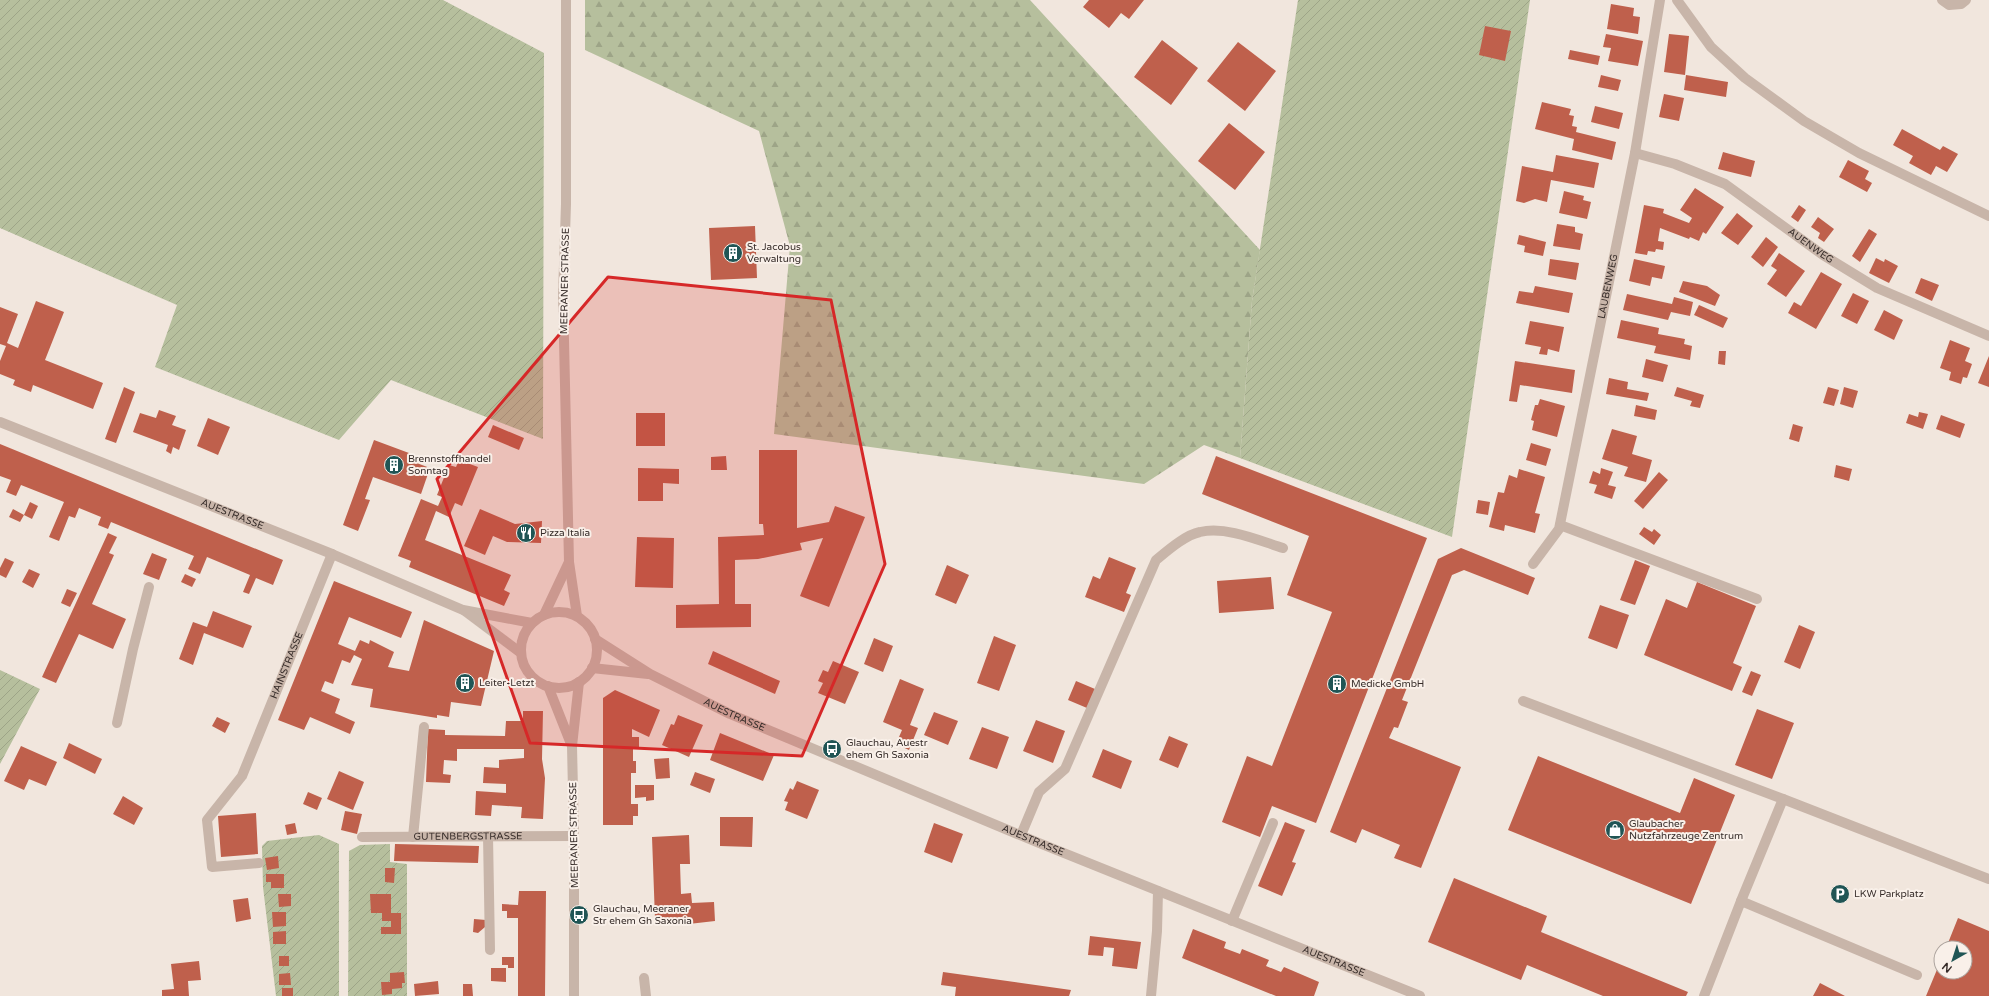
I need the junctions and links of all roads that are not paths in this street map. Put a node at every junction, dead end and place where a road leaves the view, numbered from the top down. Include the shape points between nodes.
1 (566, 0) edge
2 (1660, 0) edge
3 (1677, 0) edge
4 (1942, 0) edge
5 (1966, 0) edge
6 (1635, 153) junction
7 (1989, 216) edge
8 (1989, 336) edge
9 (0, 422) edge
10 (1560, 525) junction
11 (1283, 548) dead end
12 (332, 554) junction
13 (569, 562) junction
14 (1533, 564) dead end
15 (149, 587) dead end
16 (1757, 599) dead end
17 (463, 610) junction
18 (544, 615) junction
19 (577, 616) junction
20 (532, 623) junction
21 (595, 639) junction
22 (521, 653) junction
23 (592, 668) junction
24 (650, 674) junction
25 (579, 682) junction
26 (548, 686) junction
27 (1523, 701) dead end
28 (118, 723) dead end
29 (424, 727) dead end
30 (572, 746) junction
31 (1783, 799) junction
32 (1274, 823) dead end
33 (1021, 835) junction
34 (488, 836) junction
35 (574, 836) junction
36 (362, 837) dead end
37 (413, 837) junction
38 (259, 862) dead end
39 (1989, 879) edge
40 (1158, 891) junction
41 (1741, 901) junction
42 (1232, 920) junction
43 (490, 950) dead end
44 (1917, 975) dead end
45 (644, 978) dead end
46 (574, 996) edge
47 (646, 996) edge
48 (1151, 996) edge
49 (1420, 996) edge
50 (1704, 996) edge

1 - 13 street, MEERANER STRASSE via 563,296
2 - 6 street, LAUBENWEG
3 - 7 street via 1711,47 1745,78 1804,121 1859,153
4 - 5 street via 1949,5 1961,4
6 - 8 street, AUENWEG via 1675,164 1724,184 1823,255 1877,288
6 - 10 street, LAUBENWEG
9 - 12 street, AUESTRASSE
10 - 14 street, LAUBENWEG
10 - 16 street
11 - 33 street via 1232,531 1199,532 1174,545 1156,560 1065,768 1039,792
12 - 17 street, AUESTRASSE
12 - 38 street, HAINSTRASSE via 242,776 207,820 212,867
13 - 18 street, MEERANER STRASSE
13 - 19 street, MEERANER STRASSE
15 - 28 street
17 - 20 street, AUESTRASSE
17 - 22 street, AUESTRASSE
18 - 19 street via 561,612
18 - 20 street
19 - 21 street via 588,626
20 - 22 street via 522,642
21 - 23 street via 597,650
21 - 24 street, AUESTRASSE
22 - 26 street via 528,672 540,683
23 - 24 street, AUESTRASSE
23 - 25 street
24 - 33 street, AUESTRASSE via 730,714
25 - 26 street via 569,686
25 - 30 street, MEERANER STRASSE
26 - 30 street, MEERANER STRASSE
27 - 31 street
29 - 37 street
30 - 35 street, MEERANER STRASSE
31 - 39 street
31 - 41 street
32 - 42 street
33 - 40 street, AUESTRASSE
34 - 35 street, GUTENBERGSTRASSE
34 - 37 street, GUTENBERGSTRASSE
34 - 43 street
35 - 46 street, MEERANER STRASSE
36 - 37 street, GUTENBERGSTRASSE
40 - 42 street, AUESTRASSE
40 - 48 street
41 - 44 street
41 - 50 street
42 - 49 street, AUESTRASSE
45 - 47 street

